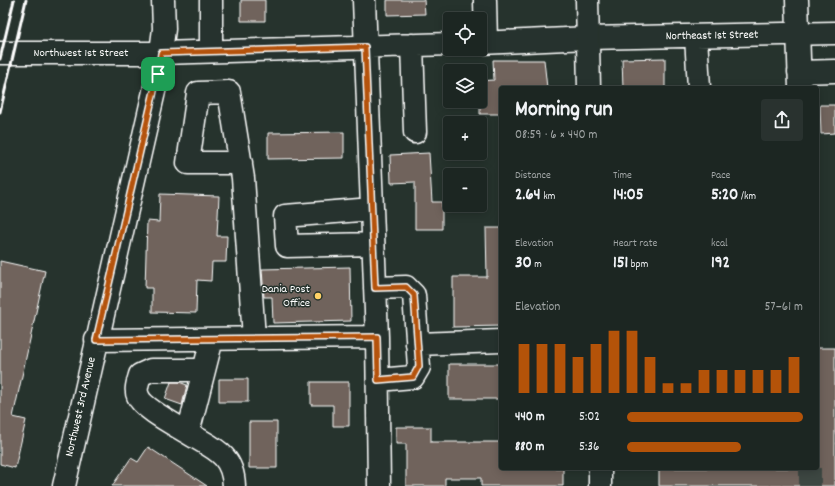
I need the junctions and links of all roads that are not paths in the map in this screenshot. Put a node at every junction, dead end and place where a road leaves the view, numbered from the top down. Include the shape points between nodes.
1 (163, 0) edge
2 (211, 0) edge
3 (364, 0) edge
4 (485, 0) edge
5 (587, 0) edge
6 (797, 0) edge
7 (484, 12) edge
8 (835, 33) edge
9 (798, 34) junction
10 (696, 36) junction
11 (588, 38) junction
12 (487, 42) edge
13 (443, 44) edge
14 (412, 45) junction
15 (365, 47) junction
16 (211, 51) junction
17 (0, 53) edge
18 (161, 53) junction
19 (835, 71) edge
20 (799, 80) edge
21 (589, 86) edge
22 (699, 86) edge
23 (414, 132) dead end
24 (241, 162) dead end
25 (372, 209) junction
26 (373, 244) junction
27 (375, 288) junction
28 (377, 337) junction
29 (254, 338) junction
30 (212, 339) junction
31 (96, 340) junction
32 (499, 341) edge
33 (417, 344) junction
34 (204, 370) junction
35 (378, 380) junction
36 (188, 433) junction
37 (600, 470) edge
38 (64, 486) edge
39 (234, 486) edge
40 (379, 486) edge
41 (600, 486) edge

1 - 18 street, Northwest 3rd Avenue via 164,29
2 - 16 street
3 - 15 street
4 - 7 street
5 - 11 street
6 - 9 street
8 - 9 street, Northeast 1st Street
9 - 10 street, Northeast 1st Street
9 - 20 street
10 - 11 street, Northeast 1st Street
10 - 22 street
11 - 12 street
11 - 21 street
13 - 14 street, Northwest 1st Street
14 - 15 street, Northwest 1st Street
14 - 23 street
15 - 16 street, Northwest 1st Street
15 - 25 street
16 - 18 street, Northwest 1st Street
17 - 18 street, Northwest 1st Street
18 - 31 street, Northwest 3rd Avenue
19 - 20 street
24 - 29 street
25 - 26 street
25 - 26 street via 286,216 286,223 287,246
26 - 27 street
27 - 28 street
27 - 33 street via 406,287 414,295
28 - 29 street
28 - 35 street
29 - 30 street
30 - 31 street
30 - 34 street
31 - 38 street, Northwest 3rd Avenue
32 - 33 street
33 - 35 street via 419,366 413,377
34 - 36 street
34 - 36 street via 151,370 140,375 137,385 138,397 145,406
35 - 40 street
36 - 39 street via 223,454 230,465
37 - 41 street

